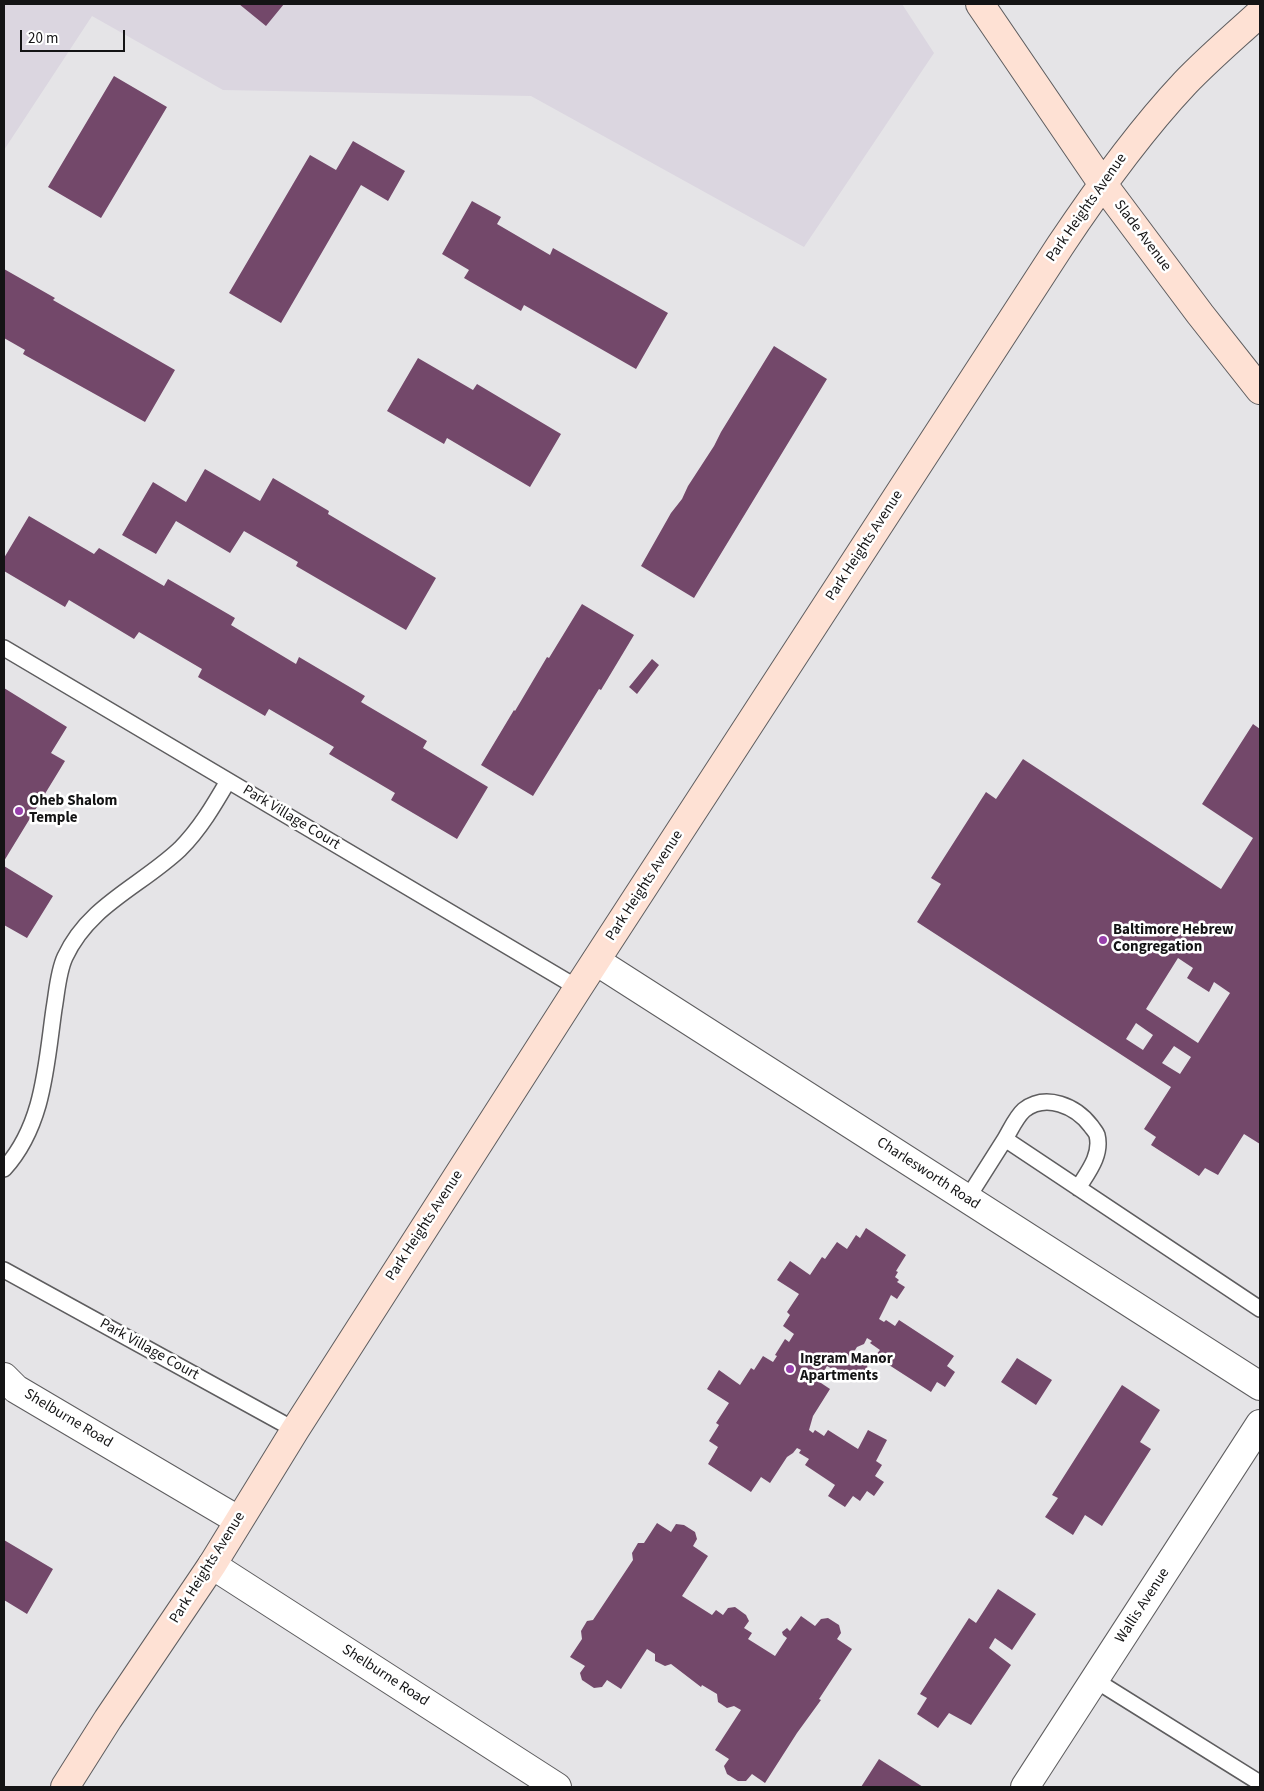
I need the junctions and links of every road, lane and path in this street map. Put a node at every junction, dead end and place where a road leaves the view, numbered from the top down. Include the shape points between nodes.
1 (980, 4) edge
2 (1260, 13) edge
3 (1102, 183) junction
4 (1260, 390) edge
5 (4, 648) edge
6 (228, 781) junction
7 (596, 961) junction
8 (578, 988) junction
9 (1005, 1139) junction
10 (4, 1169) edge
11 (1078, 1188) junction
12 (967, 1199) junction
13 (4, 1270) edge
14 (1260, 1309) edge
15 (4, 1377) edge
16 (1260, 1386) edge
17 (1260, 1424) edge
18 (295, 1430) junction
19 (238, 1520) junction
20 (212, 1565) junction
21 (1095, 1680) junction
22 (1260, 1783) edge
23 (65, 1787) edge
24 (556, 1787) edge
25 (1025, 1787) edge

1 - 3 main road, Slade Avenue
2 - 3 main road, Park Heights Avenue via 1186,82
3 - 4 main road, Slade Avenue
3 - 7 main road, Park Heights Avenue
5 - 6 lane, Park Village Court
6 - 8 lane, Park Village Court
6 - 10 lane via 202,824 180,848 85,925 65,958 40,1100 29,1132
7 - 8 main road, Park Heights Avenue
7 - 12 street, Charlesworth Road
8 - 18 main road, Park Heights Avenue
9 - 11 lane
9 - 11 lane via 1022,1111 1034,1105 1055,1102 1084,1117 1097,1134 1098,1148 1095,1161
9 - 12 lane
11 - 14 lane
12 - 16 street, Charlesworth Road
13 - 18 lane, Park Village Court
15 - 19 street, Shelburne Road via 16,1389
17 - 21 street, Wallis Avenue
18 - 19 main road, Park Heights Avenue
19 - 20 main road, Park Heights Avenue
20 - 23 main road, Park Heights Avenue
20 - 24 street, Shelburne Road
21 - 22 lane
21 - 25 street, Wallis Avenue

